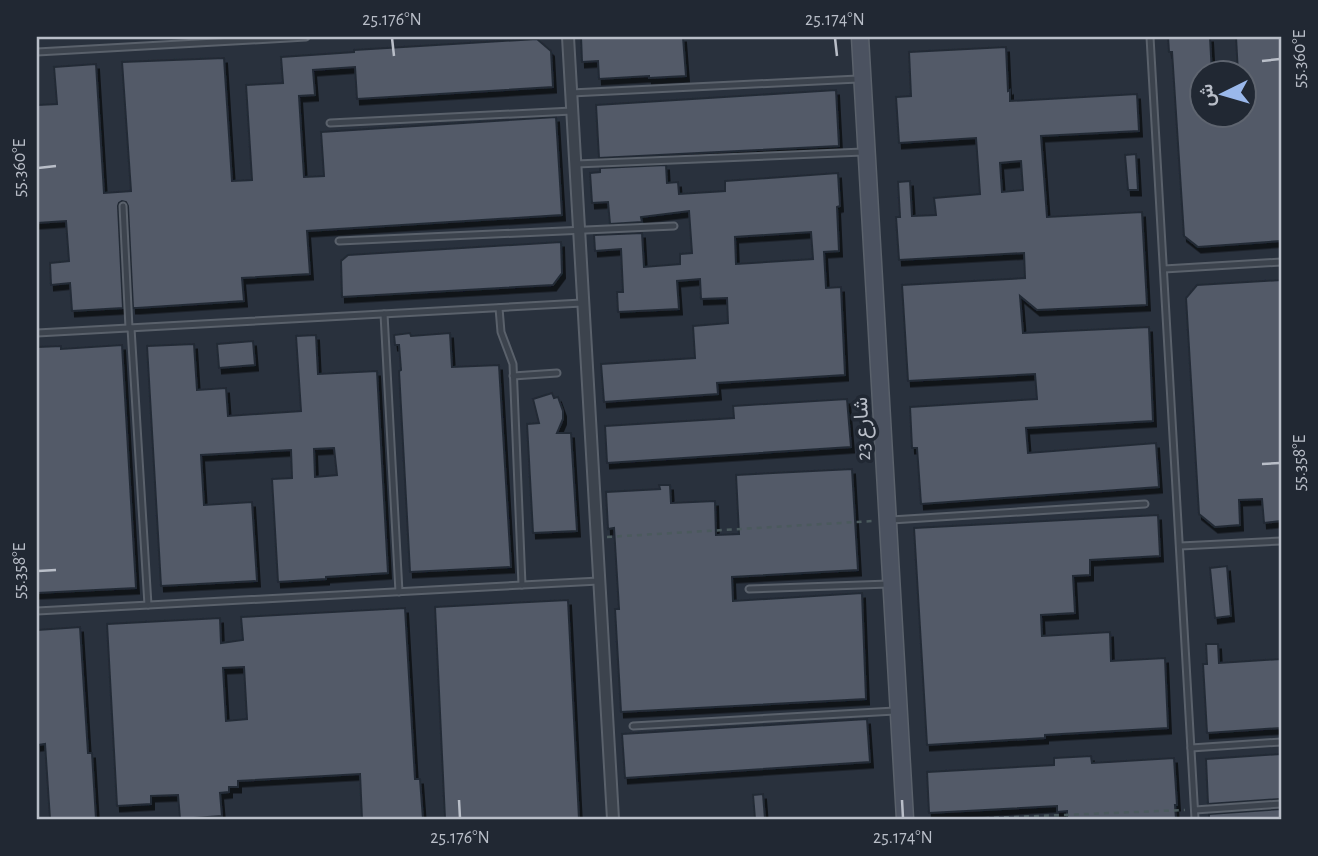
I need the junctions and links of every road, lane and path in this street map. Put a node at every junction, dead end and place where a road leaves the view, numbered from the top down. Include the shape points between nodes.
1 (306, 37) edge
2 (568, 37) edge
3 (860, 37) edge
4 (1152, 37) edge
5 (233, 39) edge
6 (37, 52) edge
7 (863, 79) junction
8 (572, 93) junction
9 (573, 111) junction
10 (330, 123) dead end
11 (867, 152) junction
12 (576, 164) junction
13 (122, 206) dead end
14 (674, 226) dead end
15 (579, 231) junction
16 (339, 242) dead end
17 (1281, 262) edge
18 (1164, 269) junction
19 (583, 303) junction
20 (499, 308) junction
21 (384, 314) junction
22 (130, 328) junction
23 (37, 333) edge
24 (556, 373) dead end
25 (513, 376) junction
26 (1145, 504) dead end
27 (888, 521) junction
28 (597, 538) junction
29 (1281, 541) edge
30 (1180, 546) junction
31 (599, 581) junction
32 (892, 584) junction
33 (522, 585) junction
34 (749, 589) dead end
35 (399, 592) junction
36 (148, 605) junction
37 (37, 611) edge
38 (899, 710) junction
39 (633, 726) dead end
40 (1281, 742) edge
41 (1191, 748) junction
42 (1281, 804) edge
43 (1195, 810) junction
44 (613, 819) edge
45 (905, 819) edge
46 (964, 819) edge
47 (1195, 819) edge

1 - 5 lane
2 - 8 street
3 - 7 street, شارع 23
4 - 18 lane
5 - 6 lane
7 - 8 lane
7 - 11 street, شارع 23
8 - 9 street
9 - 10 lane
9 - 12 street
11 - 12 lane
11 - 27 street, شارع 23
12 - 15 street
13 - 22 lane
14 - 15 lane
15 - 16 lane
15 - 19 street
17 - 18 lane
18 - 30 lane
19 - 20 lane
19 - 28 street
20 - 21 lane
20 - 25 lane
21 - 22 lane
21 - 35 lane
22 - 23 lane
22 - 36 lane
24 - 25 lane
25 - 33 lane
26 - 27 lane
27 - 28 path
27 - 32 street, شارع 23
28 - 31 street
29 - 30 lane
30 - 41 lane
31 - 33 lane
31 - 44 street
32 - 34 lane
32 - 38 street, شارع 23
33 - 35 lane
35 - 36 lane
36 - 37 lane
38 - 39 lane
38 - 45 street, شارع 23
40 - 41 lane
41 - 43 lane
42 - 43 lane
43 - 46 path
43 - 47 lane

